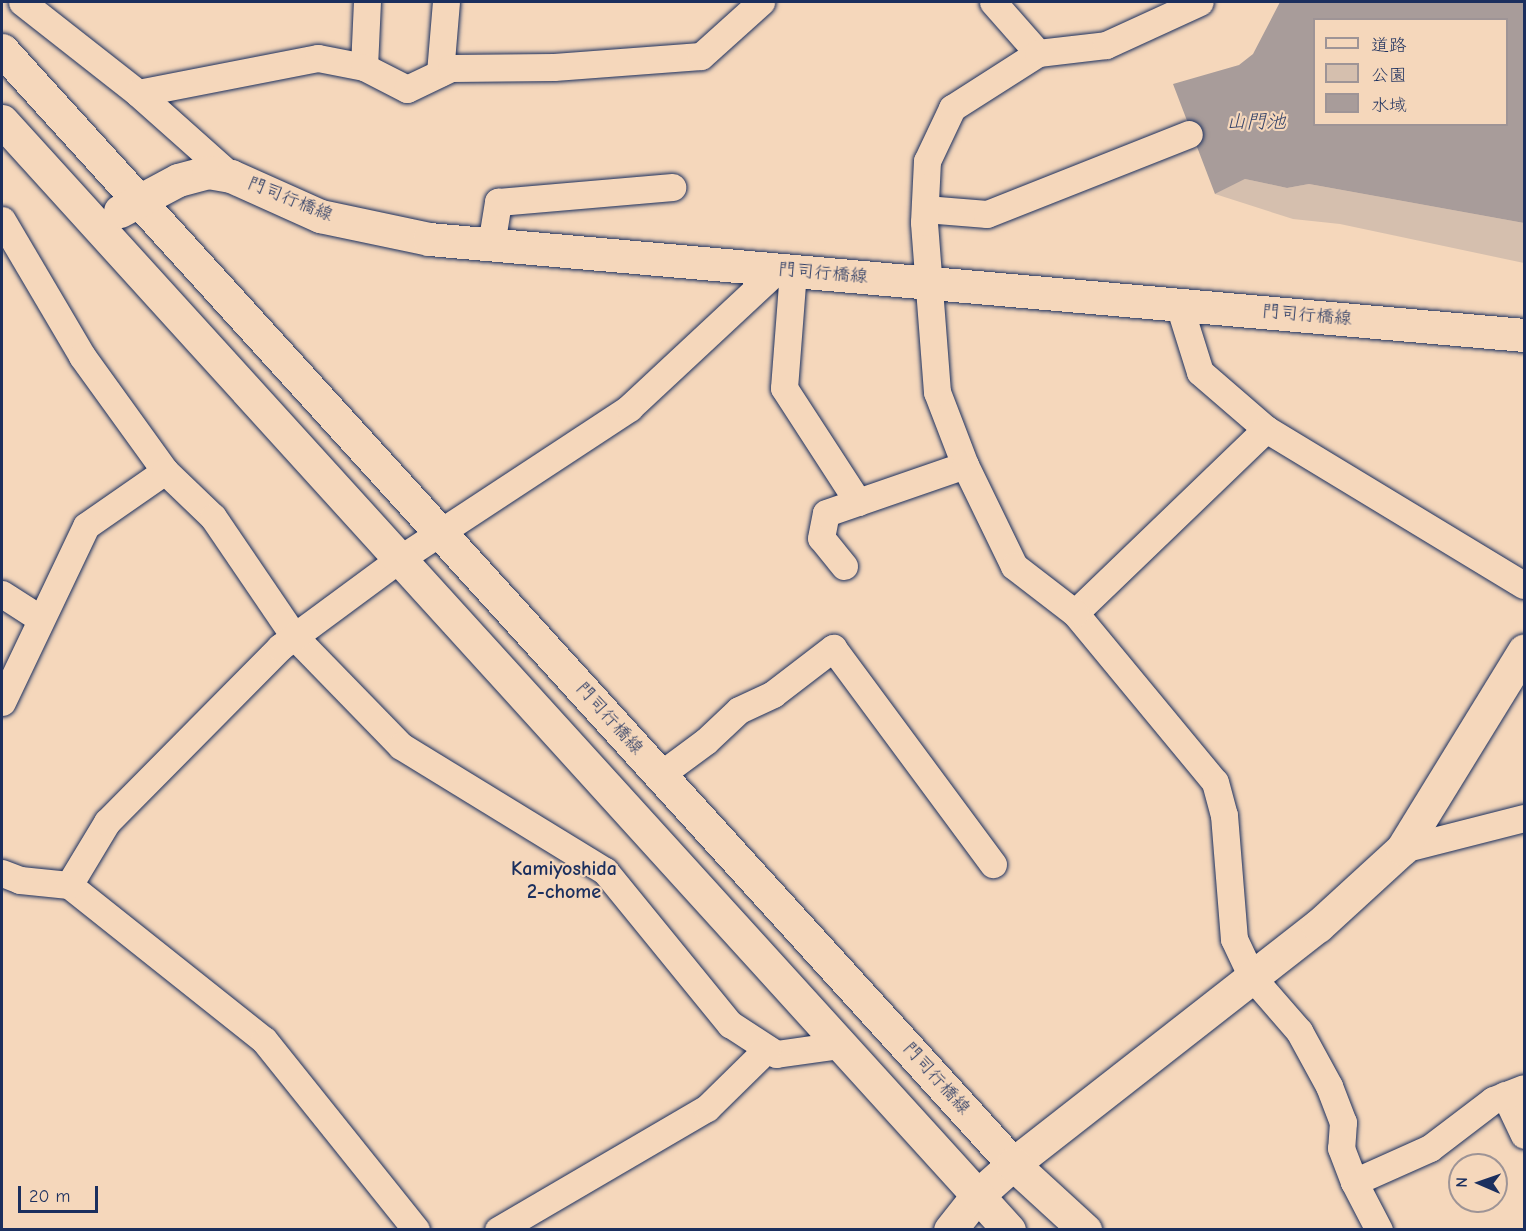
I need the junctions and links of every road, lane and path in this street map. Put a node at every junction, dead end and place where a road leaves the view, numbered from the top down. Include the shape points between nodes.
1 (22, 2) edge
2 (367, 2) edge
3 (446, 2) edge
4 (761, 2) edge
5 (993, 2) edge
6 (1189, 4) edge
7 (2, 50) edge
8 (1038, 53) junction
9 (364, 67) junction
10 (440, 73) junction
11 (138, 93) junction
12 (2, 121) edge
13 (1189, 134) dead end
14 (231, 176) junction
15 (672, 187) dead end
16 (138, 203) junction
17 (925, 209) junction
18 (2, 220) edge
19 (95, 222) junction
20 (491, 245) junction
21 (785, 271) junction
22 (928, 283) junction
23 (1179, 305) junction
24 (1524, 335) edge
25 (1266, 429) junction
26 (965, 465) junction
27 (165, 471) junction
28 (858, 502) junction
29 (440, 533) junction
30 (398, 560) junction
31 (844, 566) dead end
32 (1524, 585) edge
33 (2, 594) edge
34 (1075, 613) junction
35 (41, 619) junction
36 (294, 636) junction
37 (1524, 651) edge
38 (2, 702) edge
39 (660, 775) junction
40 (1524, 818) edge
41 (1402, 849) junction
42 (993, 864) dead end
43 (8, 881) edge
44 (69, 885) junction
45 (1252, 977) junction
46 (840, 1045) junction
47 (767, 1049) junction
48 (1515, 1092) edge
49 (1524, 1135) edge
50 (1013, 1164) junction
51 (1354, 1182) junction
52 (977, 1196) junction
53 (416, 1230) edge
54 (498, 1230) edge
55 (950, 1230) edge
56 (1009, 1230) edge
57 (1085, 1230) edge
58 (1379, 1230) edge

1 - 11 street
2 - 9 street
3 - 10 street
4 - 10 street via 701,56 555,68 451,68
5 - 8 street
6 - 8 street via 1106,45
7 - 16 main road, 門司行橋線
8 - 17 street via 952,108 927,161
9 - 10 street via 407,89
9 - 11 street via 318,58
11 - 14 street
12 - 19 main road
13 - 17 street via 987,214
14 - 16 main road, 門司行橋線 via 208,172 189,176
14 - 20 main road, 門司行橋線 via 320,216 419,237
15 - 20 street via 498,202
16 - 19 main road, 門司行橋線
16 - 29 main road, 門司行橋線
17 - 22 street
18 - 27 street via 82,356
19 - 30 main road
20 - 21 main road, 門司行橋線
21 - 22 main road, 門司行橋線
21 - 28 street via 784,388
21 - 29 street via 629,408
22 - 23 main road, 門司行橋線
22 - 26 street via 937,392
23 - 24 main road, 門司行橋線
23 - 25 street via 1200,372
25 - 32 street
25 - 34 street
26 - 28 street
26 - 34 street via 1014,566
27 - 35 street via 86,526
27 - 36 street via 213,517
28 - 31 street via 826,513 820,538
29 - 30 street
29 - 39 main road, 門司行橋線
30 - 36 street
30 - 46 main road
33 - 35 street
34 - 45 street via 1215,782 1224,815 1234,939
35 - 38 street
36 - 44 street via 107,822
36 - 47 street via 401,746 606,871 730,1024
37 - 41 main road
39 - 42 street via 739,710 773,694 833,648
39 - 50 main road, 門司行橋線
40 - 41 street
41 - 45 main road via 1318,926
43 - 44 street
44 - 53 street via 264,1040
45 - 50 main road
45 - 51 street via 1299,1030 1329,1086 1343,1122 1341,1148
46 - 47 street via 776,1054
46 - 52 main road
47 - 54 street via 707,1108
48 - 49 street
48 - 51 street via 1493,1100 1430,1148
50 - 52 main road
50 - 57 main road, 門司行橋線
51 - 58 street
52 - 55 main road
52 - 56 main road

